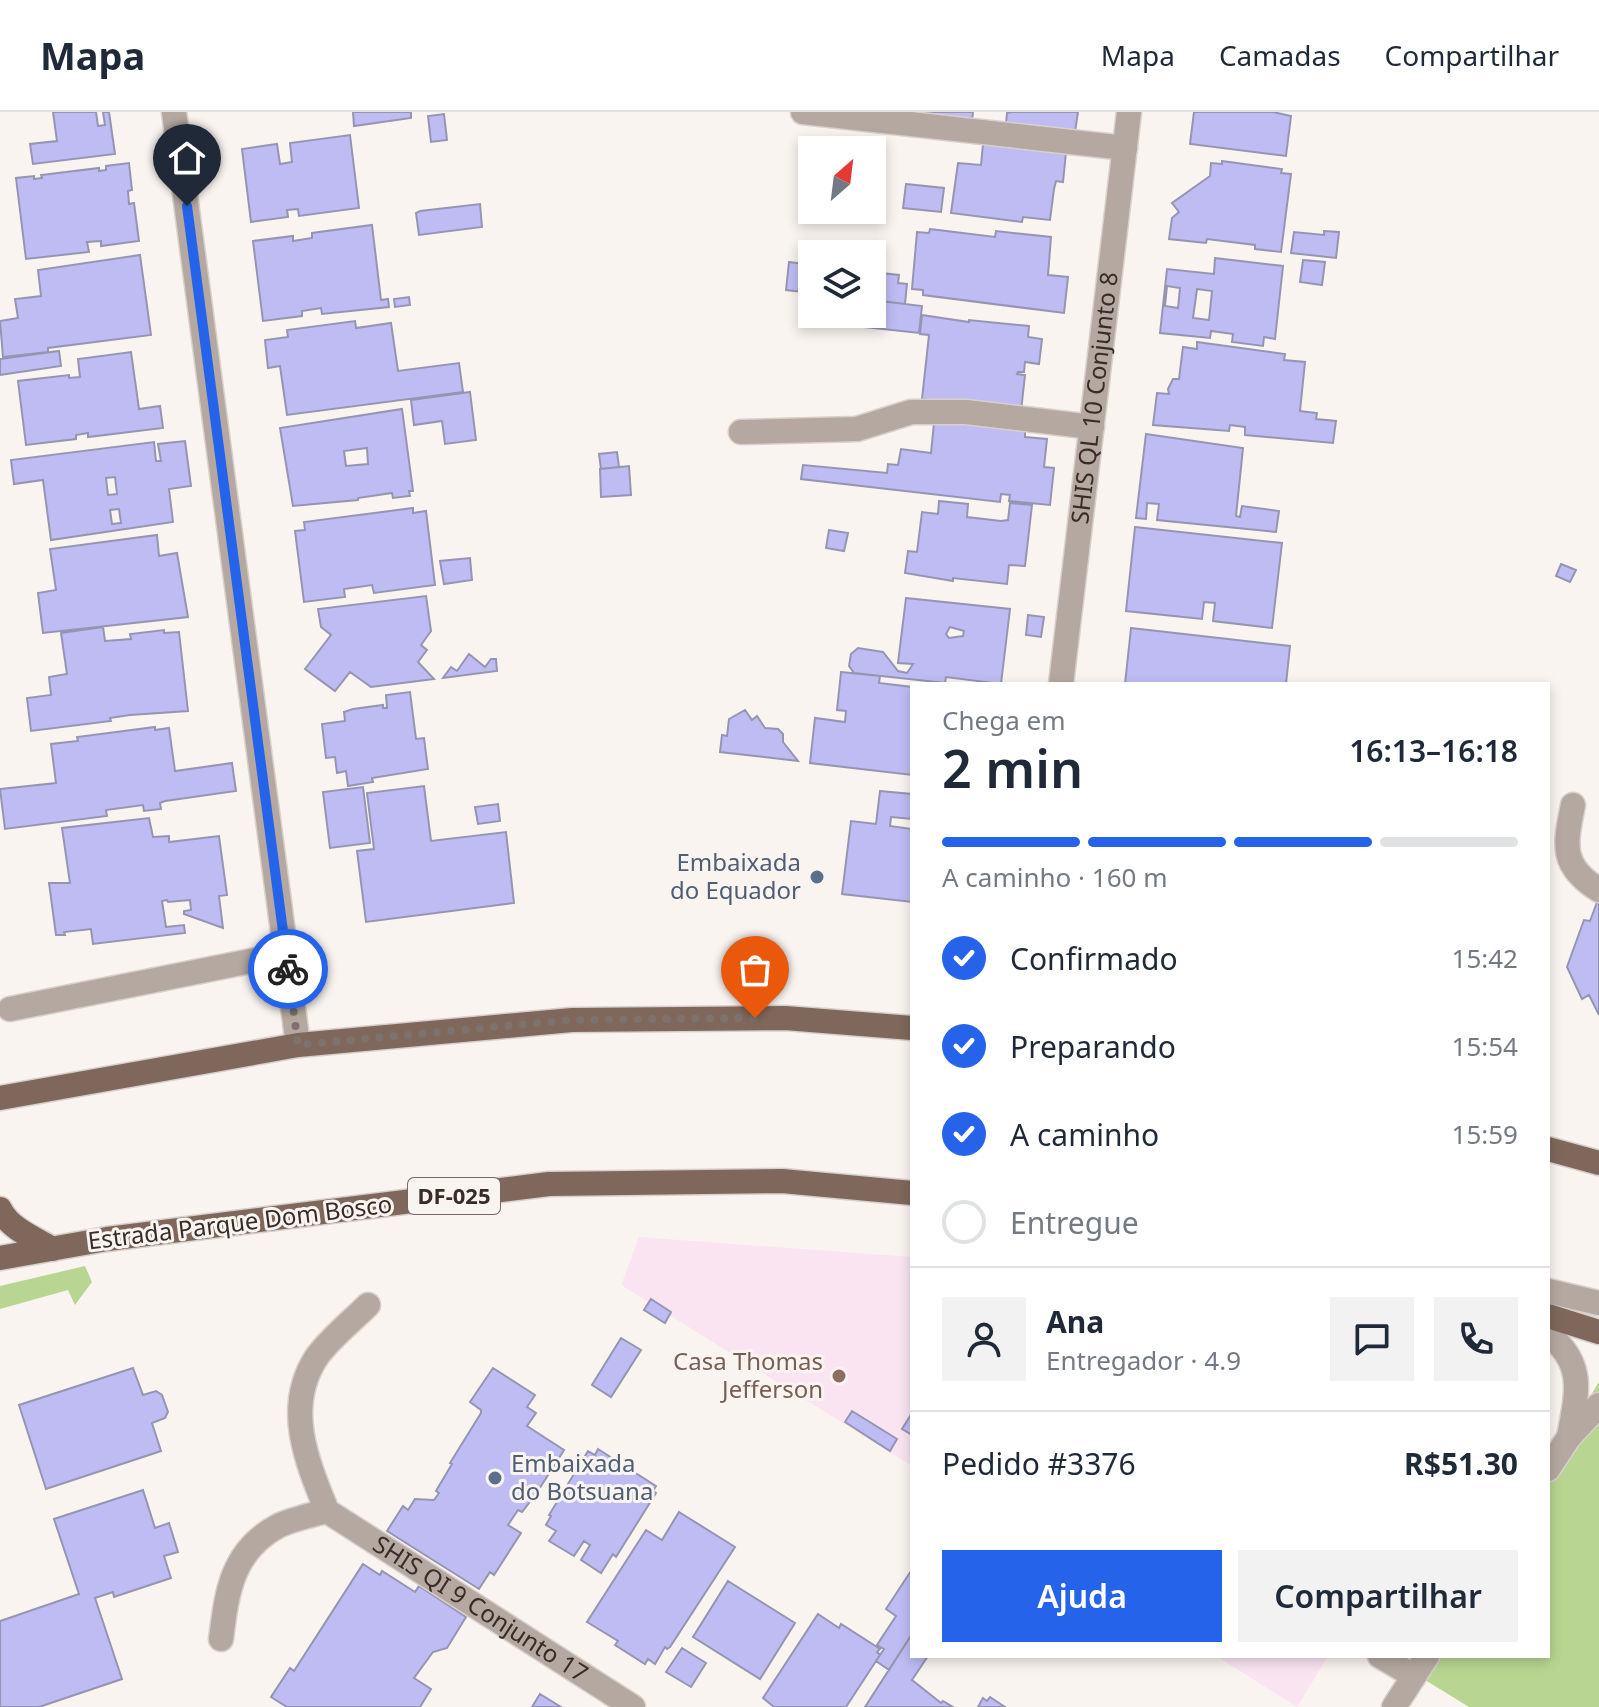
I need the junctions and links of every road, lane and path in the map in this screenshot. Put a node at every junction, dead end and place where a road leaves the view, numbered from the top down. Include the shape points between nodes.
1 (174, 112) edge
2 (803, 112) edge
3 (1129, 112) edge
4 (1125, 148) junction
5 (1092, 427) junction
6 (741, 432) dead end
7 (1061, 682) edge
8 (1573, 805) dead end
9 (1599, 890) edge
10 (286, 954) junction
11 (10, 1009) dead end
12 (910, 1028) edge
13 (298, 1045) junction
14 (4, 1100) edge
15 (1550, 1150) edge
16 (1597, 1164) edge
17 (910, 1193) edge
18 (0, 1209) edge
19 (53, 1249) junction
20 (0, 1258) edge
21 (1550, 1291) edge
22 (1599, 1303) edge
23 (368, 1305) dead end
24 (1550, 1317) edge
25 (1599, 1332) edge
26 (1550, 1336) edge
27 (1599, 1405) edge
28 (1569, 1437) junction
29 (1550, 1466) edge
30 (327, 1511) junction
31 (221, 1639) dead end
32 (1388, 1658) edge
33 (1420, 1666) edge
34 (1400, 1705) edge
35 (633, 1707) edge

1 - 10 street
2 - 4 street
3 - 4 street, SHIS QL 10 Conjunto 8
4 - 5 street, SHIS QL 10 Conjunto 8
5 - 6 street via 966,412 911,412 857,429
5 - 7 street, SHIS QL 10 Conjunto 8
8 - 9 street via 1565,848 1582,880
10 - 11 street
10 - 13 street
12 - 13 main road via 785,1018 572,1020
13 - 14 main road
15 - 16 main road
17 - 19 main road, Estrada Parque Dom Bosco / DF-025 via 782,1181 549,1184
18 - 19 main road via 20,1230
19 - 20 main road, Estrada Parque Dom Bosco / DF-025
21 - 22 street
23 - 30 street via 316,1358 302,1389 299,1428
24 - 25 main road
26 - 28 street via 1574,1365 1578,1391
27 - 28 street
28 - 29 street
30 - 31 street via 279,1526 246,1549 227,1590
30 - 35 street, SHIS QI 9 Conjunto 17
32 - 33 street
33 - 34 street

